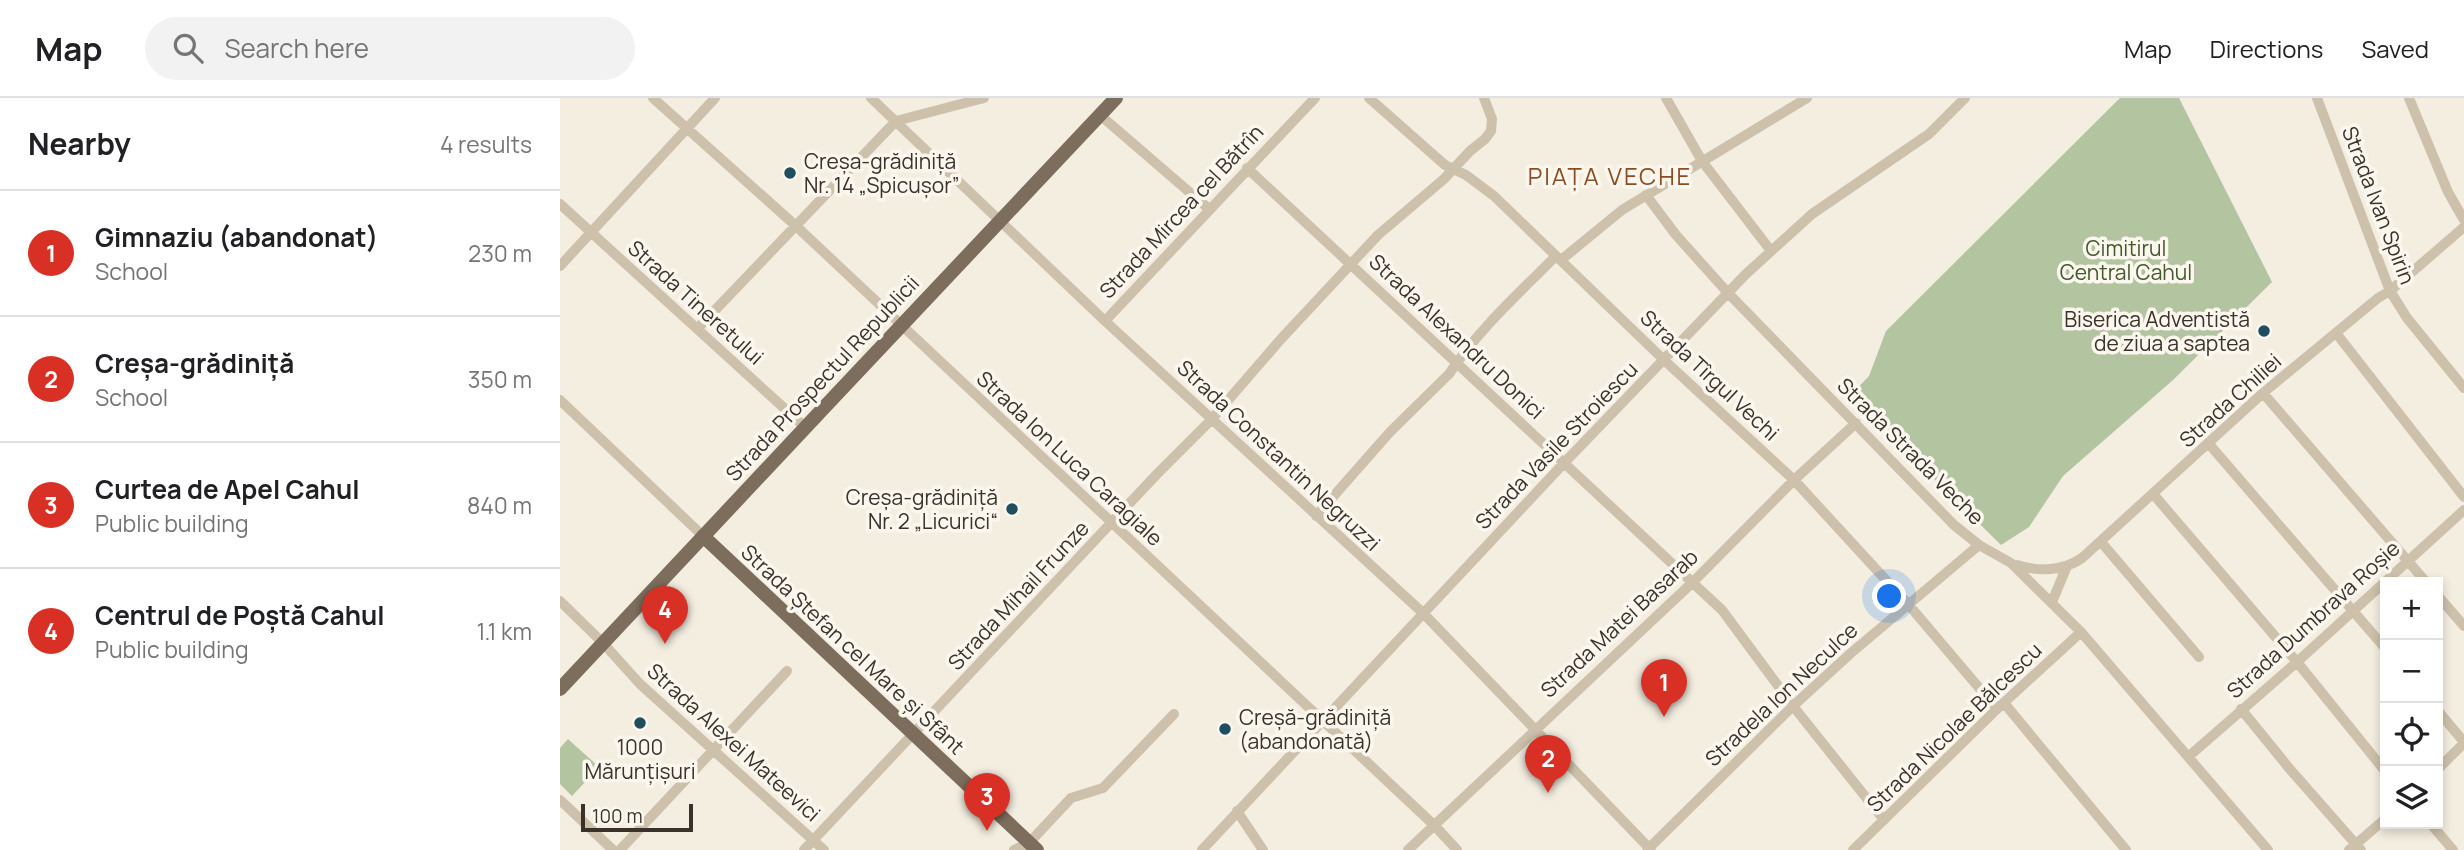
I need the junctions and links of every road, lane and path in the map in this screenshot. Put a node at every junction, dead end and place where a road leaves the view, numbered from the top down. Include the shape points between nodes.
1 (653, 98) edge
2 (715, 98) edge
3 (872, 98) edge
4 (984, 98) edge
5 (1116, 98) edge
6 (1315, 98) edge
7 (1369, 98) edge
8 (1485, 98) edge
9 (1666, 98) edge
10 (1807, 98) edge
11 (1965, 98) edge
12 (2317, 98) edge
13 (2409, 98) edge
14 (1100, 115) junction
15 (896, 121) junction
16 (686, 129) junction
17 (1702, 160) junction
18 (1247, 168) junction
19 (1454, 171) junction
20 (1646, 195) junction
21 (560, 204) edge
22 (1209, 209) junction
23 (2464, 220) edge
24 (999, 221) junction
25 (796, 226) junction
26 (2464, 227) edge
27 (591, 232) junction
28 (1771, 251) junction
29 (1558, 258) junction
30 (1351, 264) junction
31 (560, 265) edge
32 (2390, 291) junction
33 (1728, 293) junction
34 (1105, 321) junction
35 (900, 324) junction
36 (697, 329) junction
37 (2336, 333) junction
38 (1664, 360) junction
39 (1454, 362) junction
40 (2464, 388) edge
41 (2263, 393) junction
42 (560, 400) edge
43 (1211, 420) junction
44 (1856, 423) junction
45 (806, 428) junction
46 (2209, 444) junction
47 (1565, 462) junction
48 (1794, 480) junction
49 (2154, 495) junction
50 (2464, 497) edge
51 (2464, 510) edge
52 (1316, 516) junction
53 (1112, 523) junction
54 (703, 536) junction
55 (2101, 542) junction
56 (1979, 545) junction
57 (2407, 560) junction
58 (2011, 563) junction
59 (2067, 566) junction
60 (2422, 577) edge
61 (1693, 582) junction
62 (560, 601) edge
63 (2052, 602) junction
64 (2443, 602) edge
65 (1908, 604) junction
66 (2353, 610) junction
67 (1423, 613) junction
68 (2464, 626) edge
69 (2081, 632) junction
70 (2380, 642) edge
71 (603, 643) junction
72 (2199, 657) dead end
73 (2297, 662) junction
74 (787, 671) dead end
75 (560, 689) edge
76 (1793, 706) junction
77 (2001, 706) junction
78 (2241, 709) junction
79 (1174, 714) dead end
80 (2443, 717) edge
81 (1323, 721) junction
82 (1534, 730) junction
83 (912, 735) junction
84 (2464, 743) edge
85 (713, 748) junction
86 (2188, 757) junction
87 (2381, 766) edge
88 (2441, 766) edge
89 (560, 800) edge
90 (1237, 811) junction
91 (1884, 820) junction
92 (2380, 824) edge
93 (1434, 826) junction
94 (2435, 829) edge
95 (813, 840) junction
96 (1033, 846) edge
97 (2356, 848) edge
98 (1649, 849) edge
99 (613, 850) edge
100 (620, 850) edge
101 (804, 850) edge
102 (824, 850) edge
103 (1014, 850) edge
104 (1202, 850) edge
105 (1264, 850) edge
106 (1408, 850) edge
107 (1457, 850) edge
108 (1853, 850) edge
109 (2126, 850) edge
110 (2268, 850) edge
111 (2453, 850) edge

1 - 16 street, Strada Ion Luca Caragiale
2 - 16 street
3 - 15 street, Strada Constantin Negruzzi
4 - 15 street
5 - 14 main road, Strada Prospectul Republicii
6 - 18 street, Strada Mircea cel Bătrîn
7 - 19 street, Strada Tîrgul Vechi
8 - 19 street, Strada Mihail Frunze via 1492,125 1485,139
9 - 17 street
10 - 17 street
11 - 28 street, Strada Vasile Stroiescu via 1929,134 1812,214
12 - 32 street, Strada Ivan Spirin
13 - 23 street
14 - 22 street
14 - 24 main road, Strada Prospectul Republicii
15 - 24 street, Strada Constantin Negruzzi
15 - 25 street
16 - 25 street, Strada Ion Luca Caragiale
16 - 27 street
17 - 20 street
17 - 28 street
18 - 22 street, Strada Mircea cel Bătrîn
18 - 30 street, Strada Alexandru Donici
19 - 29 street, Strada Tîrgul Vechi via 1480,184
19 - 30 street, Strada Mihail Frunze via 1400,215
20 - 29 street
20 - 33 street, Strada Strada Veche
21 - 27 street, Strada Tineretului
22 - 34 street, Strada Mircea cel Bătrîn
24 - 34 street, Strada Constantin Negruzzi
24 - 35 main road, Strada Prospectul Republicii
25 - 35 street, Strada Ion Luca Caragiale
25 - 36 street
26 - 32 street, Strada Chiliei
27 - 31 street
27 - 36 street, Strada Tineretului
28 - 33 street, Strada Vasile Stroiescu
29 - 38 street, Strada Tîrgul Vechi
29 - 39 street
30 - 39 street, Strada Alexandru Donici
30 - 43 street, Strada Mihail Frunze
32 - 37 street, Strada Chiliei
32 - 40 street, Strada Ivan Spirin
33 - 38 street, Strada Vasile Stroiescu
33 - 44 street, Strada Strada Veche
34 - 43 street, Strada Constantin Negruzzi
35 - 45 main road, Strada Prospectul Republicii
35 - 53 street, Strada Ion Luca Caragiale
36 - 45 street, Strada Tineretului
37 - 41 street, Strada Chiliei
37 - 50 street
38 - 47 street, Strada Vasile Stroiescu
38 - 48 street, Strada Tîrgul Vechi
39 - 47 street, Strada Alexandru Donici
39 - 52 street via 1449,374
41 - 46 street, Strada Chiliei
41 - 57 street
42 - 54 street
43 - 52 street, Strada Constantin Negruzzi
43 - 53 street, Strada Mihail Frunze
44 - 48 street, Strada Matei Basarab
44 - 56 street, Strada Strada Veche
45 - 54 main road, Strada Prospectul Republicii
46 - 49 street, Strada Chiliei
46 - 66 street
47 - 61 street, Strada Alexandru Donici
47 - 67 street, Strada Vasile Stroiescu
48 - 61 street, Strada Matei Basarab
48 - 65 street, Strada Tîrgul Vechi
49 - 55 street, Strada Chiliei
49 - 73 street
51 - 57 street, Strada Dumbrava Roșie
52 - 67 street, Strada Constantin Negruzzi
53 - 81 street, Strada Ion Luca Caragiale
53 - 83 street, Strada Mihail Frunze
54 - 71 main road, Strada Prospectul Republicii
54 - 83 main road, Strada Ștefan cel Mare și Sfânt
55 - 59 street, Strada Chiliei
55 - 72 street
56 - 58 street, Strada Strada Veche
56 - 65 street, Stradela Ion Neculce
57 - 60 street
57 - 66 street, Strada Dumbrava Roșie
58 - 59 street via 2036,569
58 - 63 street, Strada Strada Veche
59 - 63 street
61 - 76 street, Strada Alexandru Donici via 1722,610
61 - 82 street, Strada Matei Basarab
62 - 71 street, Strada Alexei Mateevici
63 - 69 street, Strada Strada Veche
64 - 68 street
65 - 76 street, Stradela Ion Neculce
65 - 77 street, Strada Tîrgul Vechi
66 - 70 street
66 - 73 street, Strada Dumbrava Roșie
67 - 81 street, Strada Vasile Stroiescu
67 - 82 street, Strada Constantin Negruzzi
69 - 77 street, Strada Nicolae Bălcescu
69 - 86 street, Strada Strada Veche
71 - 75 main road, Strada Prospectul Republicii
71 - 85 street, Strada Alexei Mateevici via 640,684
73 - 78 street, Strada Dumbrava Roșie
73 - 87 street
74 - 85 street
76 - 91 street, Strada Alexandru Donici
76 - 98 street, Stradela Ion Neculce
77 - 91 street, Strada Nicolae Bălcescu
77 - 109 street, Strada Tîrgul Vechi
78 - 86 street, Strada Dumbrava Roșie
78 - 97 street
79 - 96 street via 1103,788 1071,799
80 - 84 street
81 - 90 street, Strada Vasile Stroiescu
81 - 93 street, Strada Ion Luca Caragiale
82 - 93 street, Strada Matei Basarab
82 - 98 street, Strada Constantin Negruzzi
83 - 95 street, Strada Mihail Frunze
83 - 96 main road, Strada Ștefan cel Mare și Sfânt
84 - 88 street
85 - 95 street, Strada Alexei Mateevici
85 - 100 street
86 - 110 street, Strada Strada Veche
89 - 99 street
90 - 104 street, Strada Vasile Stroiescu
90 - 105 street
91 - 108 street, Strada Nicolae Bălcescu
92 - 97 street
93 - 106 street, Strada Matei Basarab
93 - 107 street, Strada Ion Luca Caragiale
94 - 111 street
95 - 101 street, Strada Mihail Frunze
95 - 102 street, Strada Alexei Mateevici
96 - 103 street

